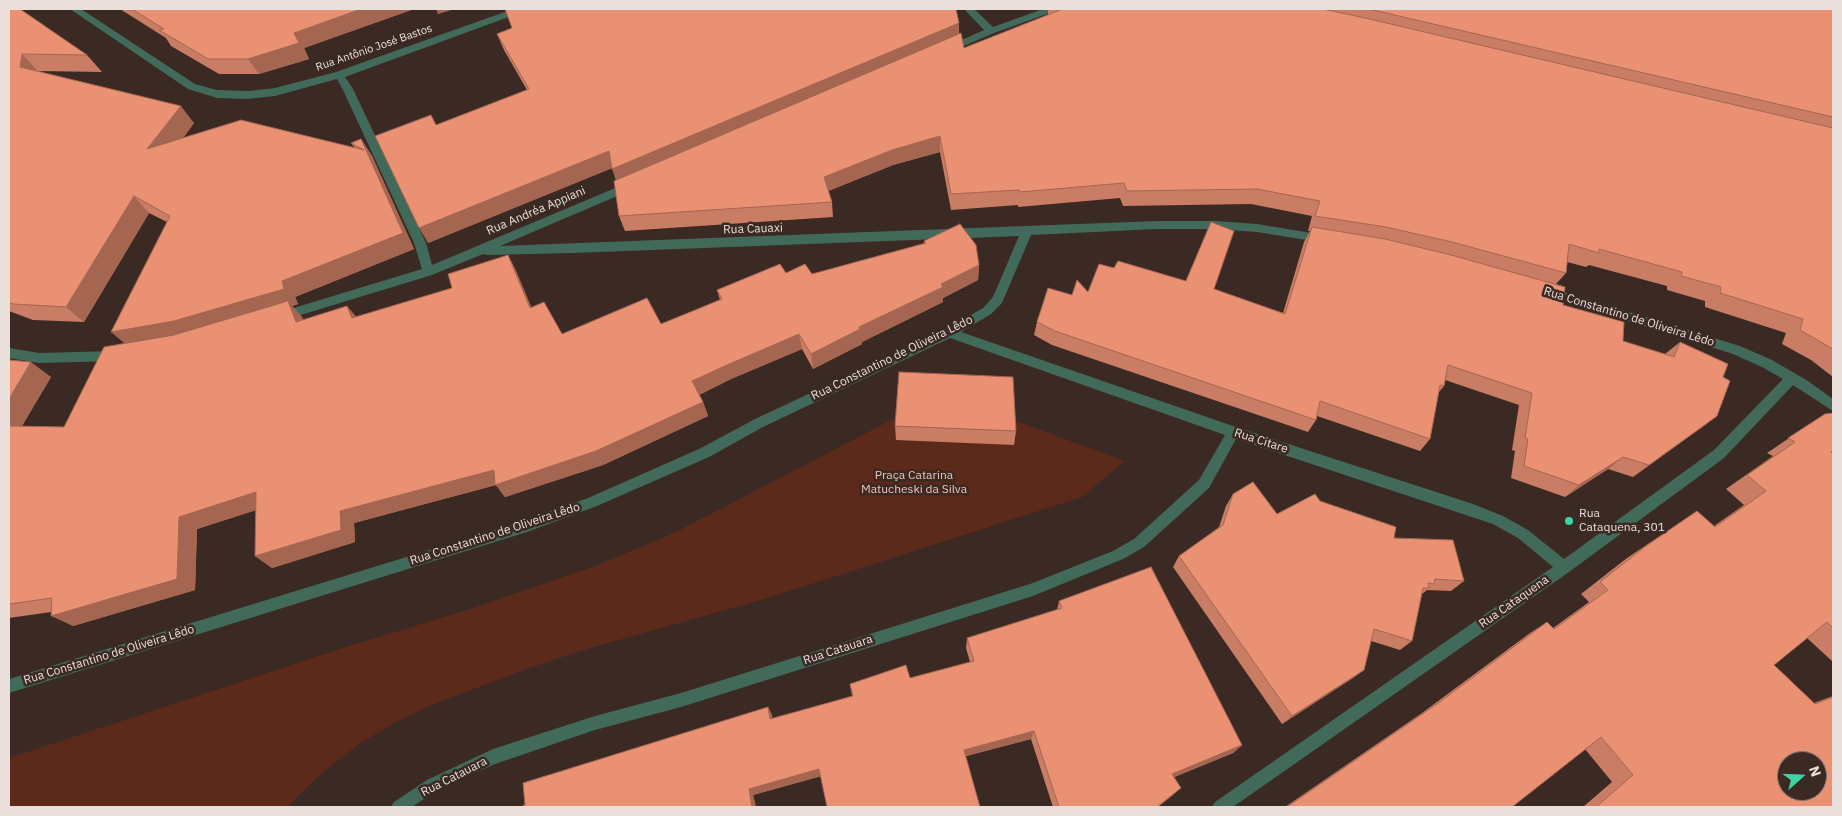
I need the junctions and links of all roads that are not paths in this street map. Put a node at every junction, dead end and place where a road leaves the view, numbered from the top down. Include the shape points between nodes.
1 (75, 9) edge
2 (522, 9) edge
3 (969, 9) edge
4 (1052, 9) edge
5 (991, 31) junction
6 (936, 55) edge
7 (339, 75) junction
8 (644, 180) edge
9 (1027, 231) junction
10 (1336, 241) edge
11 (479, 251) junction
12 (428, 272) junction
13 (1533, 288) edge
14 (266, 320) edge
15 (949, 333) junction
16 (9, 353) edge
17 (128, 354) edge
18 (1792, 378) junction
19 (1833, 406) edge
20 (1233, 432) junction
21 (1564, 567) junction
22 (9, 686) edge
23 (399, 807) edge
24 (1220, 807) edge

1 - 7 street, Rua Antônio José Bastos via 192,87 217,94 275,92
2 - 7 street, Rua Antônio José Bastos
3 - 5 street
4 - 5 street
5 - 6 street
7 - 12 street via 420,243
8 - 11 street, Rua Andréa Appiani
9 - 10 street via 1215,225 1257,228
9 - 11 street, Rua Cauaxi
9 - 15 street, Rua Constantino de Oliveira Lêdo via 998,300 987,311
11 - 12 street, Rua Andréa Appiani
12 - 14 street, Rua Andréa Appiani
13 - 18 street, Rua Constantino de Oliveira Lêdo via 1736,350
15 - 20 street, Rua Citare
15 - 22 street, Rua Constantino de Oliveira Lêdo via 758,423 704,453 583,506
16 - 17 street via 39,358
18 - 19 street, Rua Constantino de Oliveira Lêdo
18 - 21 street, Rua Cataquena via 1719,454
20 - 21 street, Rua Citare via 1498,520 1523,534
20 - 23 street, Rua Catauara via 1204,484 1139,543 1118,554 1033,589 681,700 595,723 493,758 432,785
21 - 24 street, Rua Cataquena

